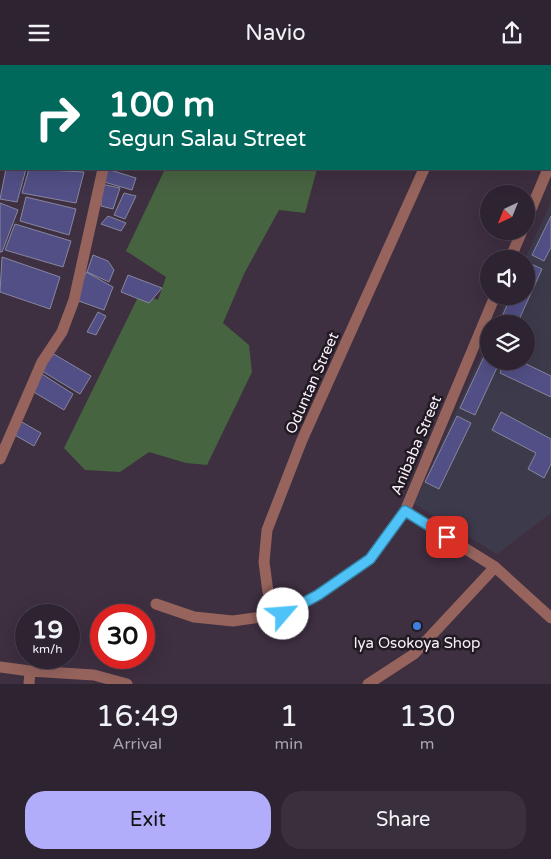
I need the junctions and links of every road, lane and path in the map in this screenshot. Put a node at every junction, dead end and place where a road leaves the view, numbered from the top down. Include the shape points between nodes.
1 (104, 170) edge
2 (424, 170) edge
3 (548, 170) edge
4 (535, 200) edge
5 (491, 305) edge
6 (0, 459) edge
7 (405, 511) junction
8 (495, 567) junction
9 (156, 604) dead end
10 (283, 614) junction
11 (551, 618) edge
12 (0, 667) edge
13 (30, 671) junction
14 (28, 684) edge
15 (127, 684) edge
16 (368, 684) edge

1 - 6 street via 74,300 62,332 42,362
2 - 10 street, Oduntan Street via 302,440 267,530 264,562 268,592
3 - 4 street
5 - 7 street, Anibaba Street
7 - 8 street
7 - 10 street, Anibaba Street via 370,559 318,595
8 - 11 street
8 - 16 street via 414,654
9 - 10 street via 194,617 232,621
12 - 13 street
13 - 14 street
13 - 15 street via 94,675

